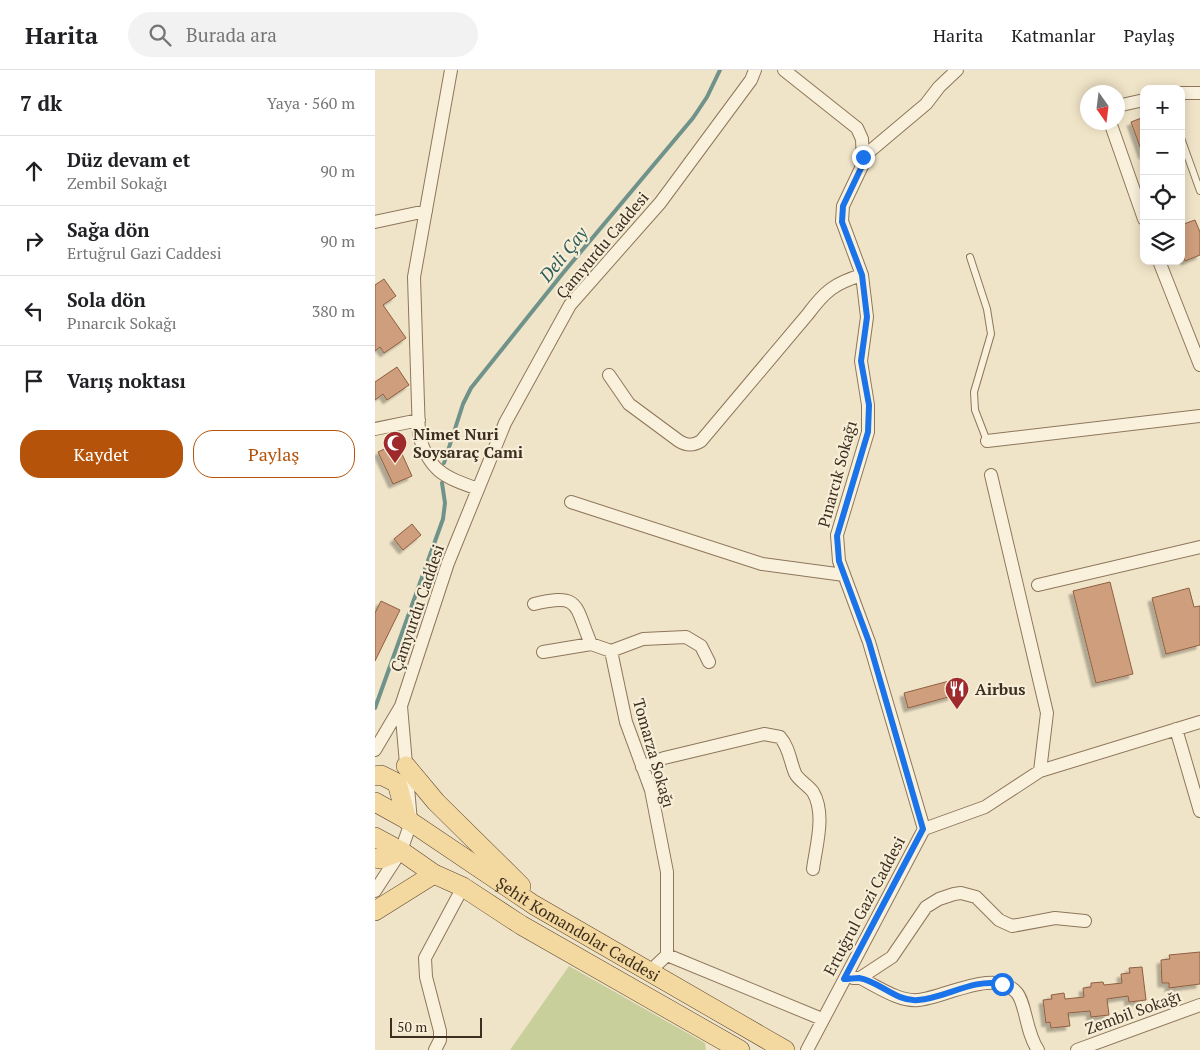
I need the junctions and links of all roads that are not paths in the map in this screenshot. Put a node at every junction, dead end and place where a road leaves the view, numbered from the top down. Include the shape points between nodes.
1 (451, 70) edge
2 (755, 70) edge
3 (785, 70) edge
4 (957, 70) edge
5 (1185, 93) edge
6 (1200, 93) edge
7 (1140, 101) edge
8 (1125, 104) edge
9 (1113, 130) edge
10 (1185, 149) edge
11 (863, 157) junction
12 (1200, 191) edge
13 (1140, 208) edge
14 (426, 211) junction
15 (375, 222) edge
16 (970, 257) dead end
17 (1161, 265) edge
18 (862, 275) junction
19 (1199, 358) edge
20 (609, 375) dead end
21 (1200, 416) edge
22 (419, 420) junction
23 (375, 428) edge
24 (987, 441) joint
25 (991, 475) dead end
26 (478, 489) junction
27 (571, 502) dead end
28 (1200, 547) edge
29 (844, 575) junction
30 (1037, 585) dead end
31 (534, 604) dead end
32 (591, 644) junction
33 (611, 650) junction
34 (543, 652) dead end
35 (709, 662) dead end
36 (401, 706) junction
37 (1200, 722) edge
38 (1176, 729) junction
39 (375, 750) edge
40 (406, 766) junction
41 (642, 767) junction
42 (1040, 771) junction
43 (375, 776) edge
44 (375, 802) edge
45 (1200, 812) edge
46 (409, 821) junction
47 (923, 829) junction
48 (375, 837) edge
49 (401, 851) junction
50 (375, 858) edge
51 (813, 869) dead end
52 (434, 874) junction
53 (463, 887) junction
54 (375, 891) edge
55 (375, 911) edge
56 (557, 919) junction
57 (1085, 921) dead end
58 (667, 955) junction
59 (649, 972) junction
60 (861, 978) junction
61 (844, 979) junction
62 (1200, 1005) edge
63 (822, 1020) junction
64 (438, 1048) edge
65 (740, 1050) edge
66 (785, 1050) edge
67 (807, 1050) edge
68 (1038, 1050) edge
69 (1077, 1050) edge

1 - 14 street
2 - 26 street, Çamyurdu Caddesi via 751,80 660,203 571,304 505,423
3 - 11 street, Pınarcık Sokağı via 857,128 862,139
4 - 11 street via 939,86 926,104
5 - 6 street
7 - 8 street
9 - 13 street
10 - 12 lane
11 - 18 street, Pınarcık Sokağı via 863,164 843,206 842,222
14 - 15 street
14 - 22 street via 414,277
16 - 24 lane via 987,309 991,334 973,392 975,410
17 - 19 street
18 - 20 street via 840,282 821,295 696,444 679,442 629,404
18 - 29 street, Pınarcık Sokağı via 867,317 861,361 869,405 868,432 837,536
21 - 24 street
22 - 23 street
22 - 26 street via 424,452 434,468 449,479
25 - 42 street via 1047,713
26 - 36 street, Çamyurdu Caddesi via 448,563
27 - 29 street via 762,564
28 - 30 street
29 - 47 street, Pınarcık Sokağı via 869,642
31 - 32 street via 559,598 569,601 576,608
32 - 33 street
32 - 34 street
33 - 35 street via 643,639 686,637 701,646
33 - 41 street, Tomarza Sokağı via 626,722
36 - 39 street, Çamyurdu Caddesi
36 - 40 street, Çamyurdu Caddesi
37 - 38 street, Ertuğrul Gazi Caddesi
38 - 42 street, Ertuğrul Gazi Caddesi
38 - 45 street
40 - 46 street, Çamyurdu Caddesi
40 - 56 main road via 475,842
41 - 51 street via 664,758 763,734 780,737 796,775 814,794 818,806
41 - 58 street, Tomarza Sokağı via 651,790 667,872
42 - 47 street, Ertuğrul Gazi Caddesi via 985,807
43 - 46 main road via 381,774 397,783
44 - 46 main road, Şehit Komandolar Caddesi
46 - 49 street, Çamyurdu Caddesi
46 - 56 main road, Şehit Komandolar Caddesi
47 - 61 street, Ertuğrul Gazi Caddesi
48 - 49 main road, Şehit Komandolar Caddesi
49 - 50 main road
49 - 52 main road, Şehit Komandolar Caddesi
49 - 54 street, Çamyurdu Caddesi
52 - 53 main road, Şehit Komandolar Caddesi
52 - 55 main road
53 - 64 street via 425,958 426,977 440,1031
53 - 65 main road, Şehit Komandolar Caddesi via 521,925
56 - 59 main road, Şehit Komandolar Caddesi
57 - 60 street via 1055,918 1011,926 999,920 975,897 954,894 939,898 926,907 892,957
58 - 59 street
58 - 63 street
59 - 66 main road, Şehit Komandolar Caddesi
60 - 61 street
60 - 68 street via 904,998 917,1000 992,982 1010,987 1021,999 1027,1029
61 - 63 street, Ertuğrul Gazi Caddesi
62 - 69 street, Zembil Sokağı
63 - 67 street, Ertuğrul Gazi Caddesi

